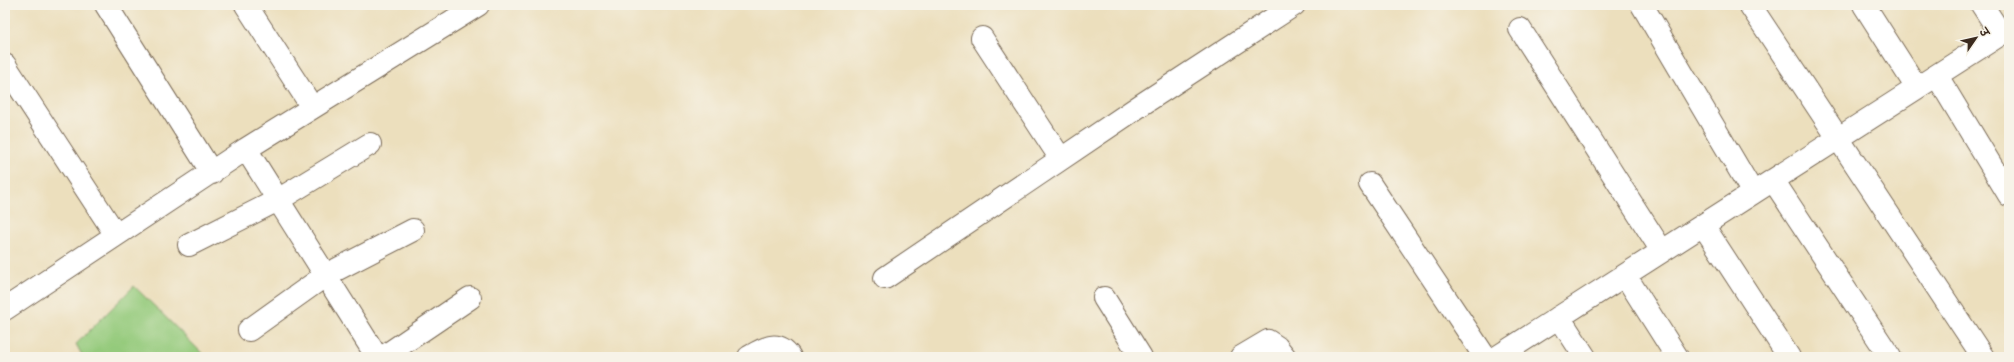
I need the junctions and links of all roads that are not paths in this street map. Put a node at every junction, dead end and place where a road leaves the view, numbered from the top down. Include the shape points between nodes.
1 (106, 5) edge
2 (246, 5) edge
3 (478, 5) edge
4 (1294, 5) edge
5 (1642, 5) edge
6 (1750, 5) edge
7 (1864, 5) edge
8 (1982, 5) edge
9 (1520, 29) dead end
10 (2005, 32) edge
11 (982, 38) dead end
12 (5, 65) edge
13 (1937, 76) junction
14 (1917, 88) junction
15 (312, 107) junction
16 (1839, 138) junction
17 (370, 144) dead end
18 (246, 149) junction
19 (1061, 159) junction
20 (212, 173) junction
21 (1773, 180) junction
22 (1370, 184) dead end
23 (1753, 193) junction
24 (2009, 195) edge
25 (278, 200) junction
26 (1703, 225) junction
27 (413, 230) dead end
28 (116, 235) junction
29 (189, 245) dead end
30 (1662, 251) junction
31 (326, 275) junction
32 (1625, 275) junction
33 (885, 278) dead end
34 (470, 298) dead end
35 (1104, 298) dead end
36 (5, 309) edge
37 (1559, 317) junction
38 (249, 330) dead end
39 (378, 357) edge
40 (383, 357) edge
41 (749, 357) edge
42 (790, 357) edge
43 (1141, 357) edge
44 (1241, 357) edge
45 (1285, 357) edge
46 (1485, 357) edge
47 (1497, 357) edge
48 (1585, 357) edge
49 (1677, 357) edge
50 (1789, 357) edge
51 (1890, 357) edge
52 (1983, 357) edge

1 - 20 street
2 - 15 street
3 - 15 street
4 - 19 street
5 - 23 street
6 - 16 street
7 - 14 street
8 - 10 street
9 - 30 street
10 - 13 street
11 - 19 street
12 - 28 street
13 - 14 street
13 - 24 street
14 - 16 street
15 - 18 street
16 - 21 street
16 - 52 street
17 - 25 street
18 - 20 street
18 - 25 street
19 - 33 street
20 - 28 street
21 - 23 street
21 - 51 street
22 - 46 street
23 - 26 street
25 - 29 street
25 - 31 street
26 - 30 street
26 - 50 street
27 - 31 street
28 - 36 street
30 - 32 street
31 - 38 street
31 - 39 street
32 - 37 street
32 - 49 street
34 - 40 street
35 - 43 street
37 - 47 street
37 - 48 street
41 - 42 street via 772,346 780,347
44 - 45 street via 1268,341

